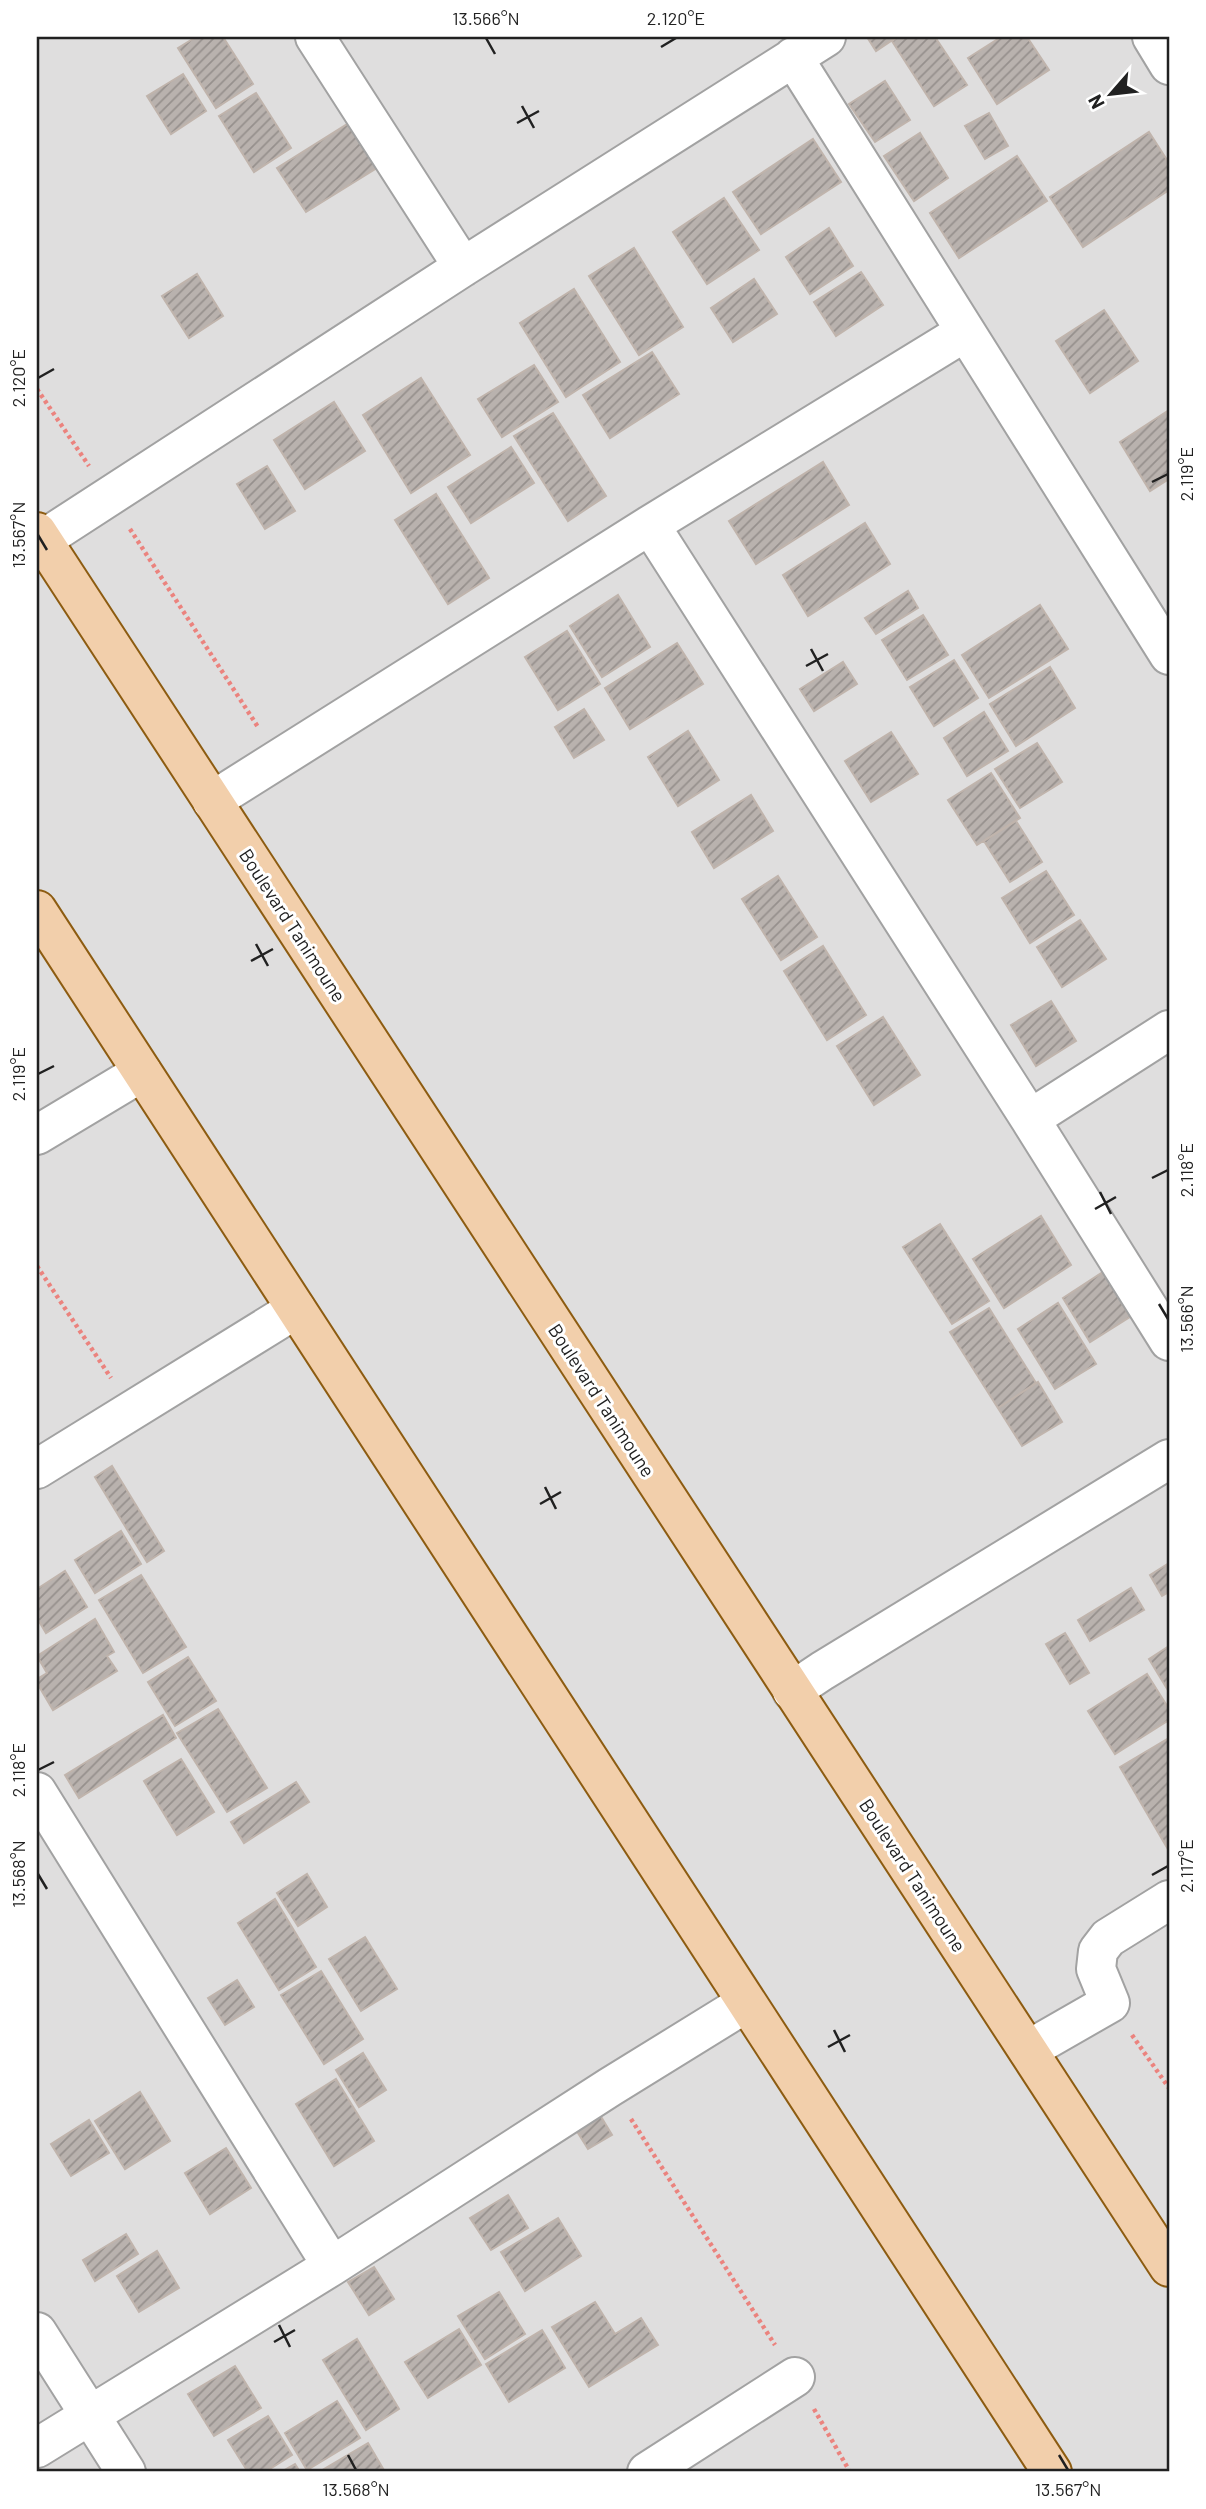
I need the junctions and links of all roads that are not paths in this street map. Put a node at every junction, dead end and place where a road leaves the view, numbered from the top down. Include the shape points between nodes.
1 (315, 37) edge
2 (826, 37) edge
3 (1152, 37) edge
4 (793, 57) junction
5 (1169, 65) edge
6 (463, 267) junction
7 (965, 332) junction
8 (650, 525) junction
9 (39, 536) edge
10 (1169, 655) edge
11 (212, 801) junction
12 (37, 910) edge
13 (1169, 1030) edge
14 (142, 1072) junction
15 (1030, 1119) junction
16 (37, 1135) edge
17 (296, 1309) junction
18 (1169, 1341) edge
19 (1169, 1460) edge
20 (37, 1469) edge
21 (792, 1691) junction
22 (37, 1792) edge
23 (1169, 1900) edge
24 (746, 2003) junction
25 (1028, 2050) junction
26 (332, 2266) junction
27 (1169, 2267) edge
28 (37, 2332) edge
29 (795, 2377) road end
30 (88, 2414) junction
31 (37, 2448) edge
32 (126, 2472) edge
33 (647, 2472) edge
34 (1052, 2472) edge

1 - 6 street
2 - 4 street
3 - 5 street
4 - 6 street
4 - 7 street
6 - 9 street via 109,496
7 - 8 street
7 - 10 street
8 - 11 street
8 - 15 street
9 - 11 main road, Boulevard Tanimoune
11 - 21 main road, Boulevard Tanimoune
12 - 14 main road
13 - 15 street
14 - 16 street
14 - 17 main road
15 - 18 street
17 - 20 street
17 - 24 main road
19 - 21 street
21 - 25 main road, Boulevard Tanimoune
22 - 26 street
23 - 25 street via 1108,1938 1098,1951 1096,1969 1110,2003
24 - 26 street
24 - 34 main road
25 - 27 main road, Boulevard Tanimoune
26 - 30 street
28 - 30 street
29 - 33 street
30 - 31 street
30 - 32 street

